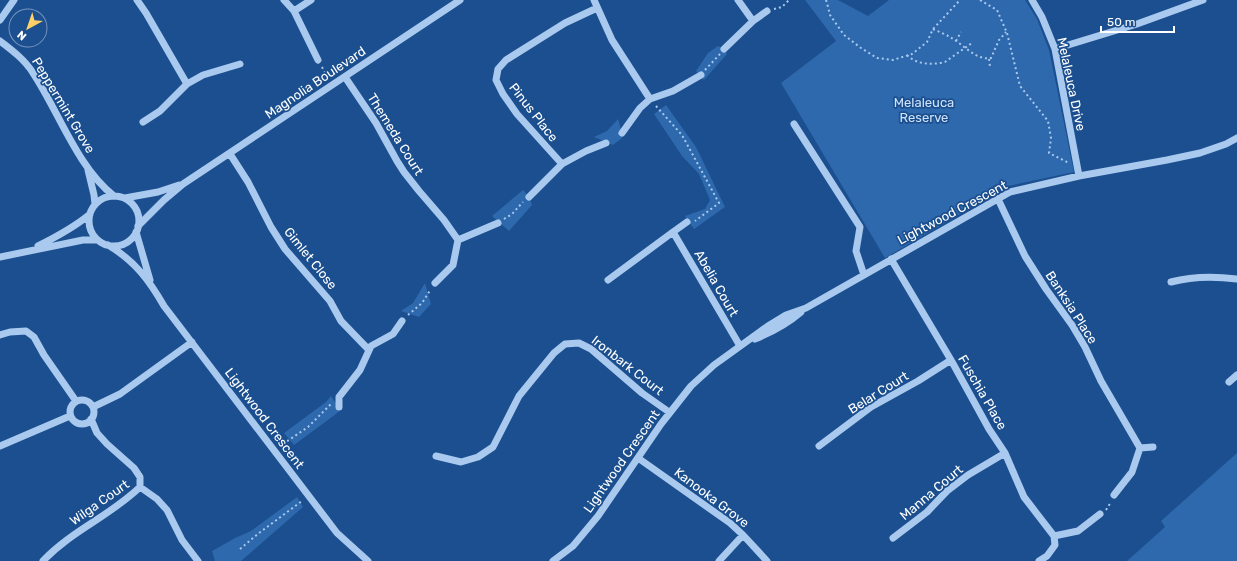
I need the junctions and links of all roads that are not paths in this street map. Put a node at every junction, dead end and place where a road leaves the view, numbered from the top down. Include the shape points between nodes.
1 (14, 0) edge
2 (137, 0) edge
3 (284, 0) edge
4 (311, 0) edge
5 (460, 0) edge
6 (594, 0) edge
7 (738, 0) edge
8 (1032, 0) edge
9 (1203, 0) edge
10 (597, 8) junction
11 (767, 11) road end
12 (294, 12) junction
13 (0, 20) edge
14 (753, 21) junction
15 (0, 40) edge
16 (724, 49) road end
17 (1055, 49) junction
18 (318, 60) dead end
19 (240, 64) dead end
20 (345, 76) junction
21 (700, 76) road end
22 (187, 84) junction
23 (650, 99) junction
24 (142, 122) dead end
25 (794, 124) dead end
26 (622, 133) dead end
27 (1237, 138) edge
28 (606, 143) dead end
29 (230, 154) junction
30 (562, 164) junction
31 (87, 168) junction
32 (1079, 176) junction
33 (184, 184) junction
34 (114, 196) junction
35 (528, 197) road end
36 (125, 198) junction
37 (998, 198) junction
38 (95, 204) junction
39 (89, 215) junction
40 (688, 222) road end
41 (498, 223) road end
42 (137, 229) junction
43 (673, 232) junction
44 (97, 240) junction
45 (458, 240) junction
46 (108, 245) junction
47 (25, 252) junction
48 (0, 257) edge
49 (891, 259) junction
50 (864, 275) junction
51 (1237, 279) edge
52 (608, 280) dead end
53 (1171, 282) dead end
54 (150, 283) junction
55 (434, 283) road end
56 (402, 321) road end
57 (0, 335) edge
58 (192, 342) junction
59 (742, 345) junction
60 (369, 350) junction
61 (951, 360) junction
62 (1237, 375) edge
63 (1229, 382) dead end
64 (76, 401) junction
65 (93, 407) junction
66 (339, 407) dead end
67 (669, 412) junction
68 (70, 416) junction
69 (91, 419) junction
70 (0, 446) edge
71 (819, 446) dead end
72 (1153, 447) dead end
73 (1140, 448) junction
74 (1006, 453) junction
75 (436, 456) dead end
76 (638, 458) junction
77 (140, 487) junction
78 (1114, 495) road end
79 (1100, 514) road end
80 (743, 535) junction
81 (1054, 536) junction
82 (893, 538) dead end
83 (43, 561) edge
84 (198, 561) edge
85 (368, 561) edge
86 (553, 561) edge
87 (719, 561) edge
88 (767, 561) edge
89 (1039, 561) edge

1 - 13 street
2 - 22 street
3 - 12 street
4 - 12 street
5 - 20 street, Magnolia Boulevard
6 - 10 street
7 - 14 street
8 - 17 street, Melaleuca Drive
9 - 17 street via 1137,24
10 - 23 street via 612,40
10 - 30 street, Pinus Place via 565,23 506,60 498,69 496,80 503,94 517,114
11 - 14 street
12 - 18 street
14 - 16 street
15 - 31 street, Peppermint Grove via 32,71
17 - 32 street, Melaleuca Drive
19 - 22 street via 203,75
20 - 29 street, Magnolia Boulevard
20 - 45 street, Themeda Court via 404,172
21 - 23 street via 674,91
22 - 24 street via 160,111
23 - 26 street
25 - 50 street via 860,227 856,251
27 - 32 street, Lightwood Crescent via 1200,153
28 - 30 street
29 - 33 street, Magnolia Boulevard
29 - 60 street, Gimlet Close via 285,249 330,301 341,321
30 - 35 street
31 - 34 street, Peppermint Grove
31 - 38 street, Peppermint Grove
32 - 37 street, Lightwood Crescent via 1010,192
33 - 36 street, Magnolia Boulevard
33 - 42 street, Magnolia Boulevard via 164,200
34 - 36 street
34 - 38 street via 107,196
36 - 42 street via 136,210
37 - 49 street, Lightwood Crescent
37 - 73 street, Banksia Place via 1026,256 1072,325
38 - 39 street
39 - 44 street via 90,229
39 - 47 street via 58,237
40 - 43 street
41 - 45 street
42 - 46 street via 131,239 124,244
42 - 54 street, Lightwood Crescent
43 - 52 street
43 - 59 street, Abelia Court
44 - 46 street
44 - 47 street via 89,239
45 - 55 street via 453,265
46 - 54 street, Lightwood Crescent via 128,259
47 - 48 street
49 - 50 street, Lightwood Crescent
49 - 61 street, Fuschia Place
50 - 59 street, Lightwood Crescent via 806,308 790,322
51 - 53 street via 1216,276 1188,277
54 - 58 street, Lightwood Crescent
56 - 60 street via 393,334
57 - 64 street via 26,331 34,337
58 - 65 street via 120,394
58 - 85 street, Lightwood Crescent via 337,533
59 - 67 street, Lightwood Crescent via 691,386
60 - 66 street via 360,370 339,397
61 - 71 street, Belar Court via 871,407
61 - 74 street, Fuschia Place via 989,429
62 - 63 street
64 - 65 street via 84,399
64 - 68 street via 70,407
65 - 69 street via 94,416
67 - 75 street, Ironbark Court via 642,393 591,349 579,344 565,344 554,353 519,396 493,447 478,457 461,462
67 - 76 street, Lightwood Crescent
68 - 69 street via 80,424 85,424
68 - 70 street
69 - 77 street, Wilga Court via 97,433 134,468 140,477
72 - 73 street
73 - 78 street via 1132,472
74 - 81 street, Fuschia Place via 1024,497
74 - 82 street, Manna Court via 947,491 927,512
76 - 80 street, Kanooka Grove
76 - 86 street, Lightwood Crescent via 598,516 573,546
77 - 83 street, Wilga Court via 74,534
77 - 84 street via 167,510 182,540
79 - 81 street via 1078,531
80 - 87 street
80 - 88 street, Kanooka Grove
81 - 89 street via 1055,545 1047,556

